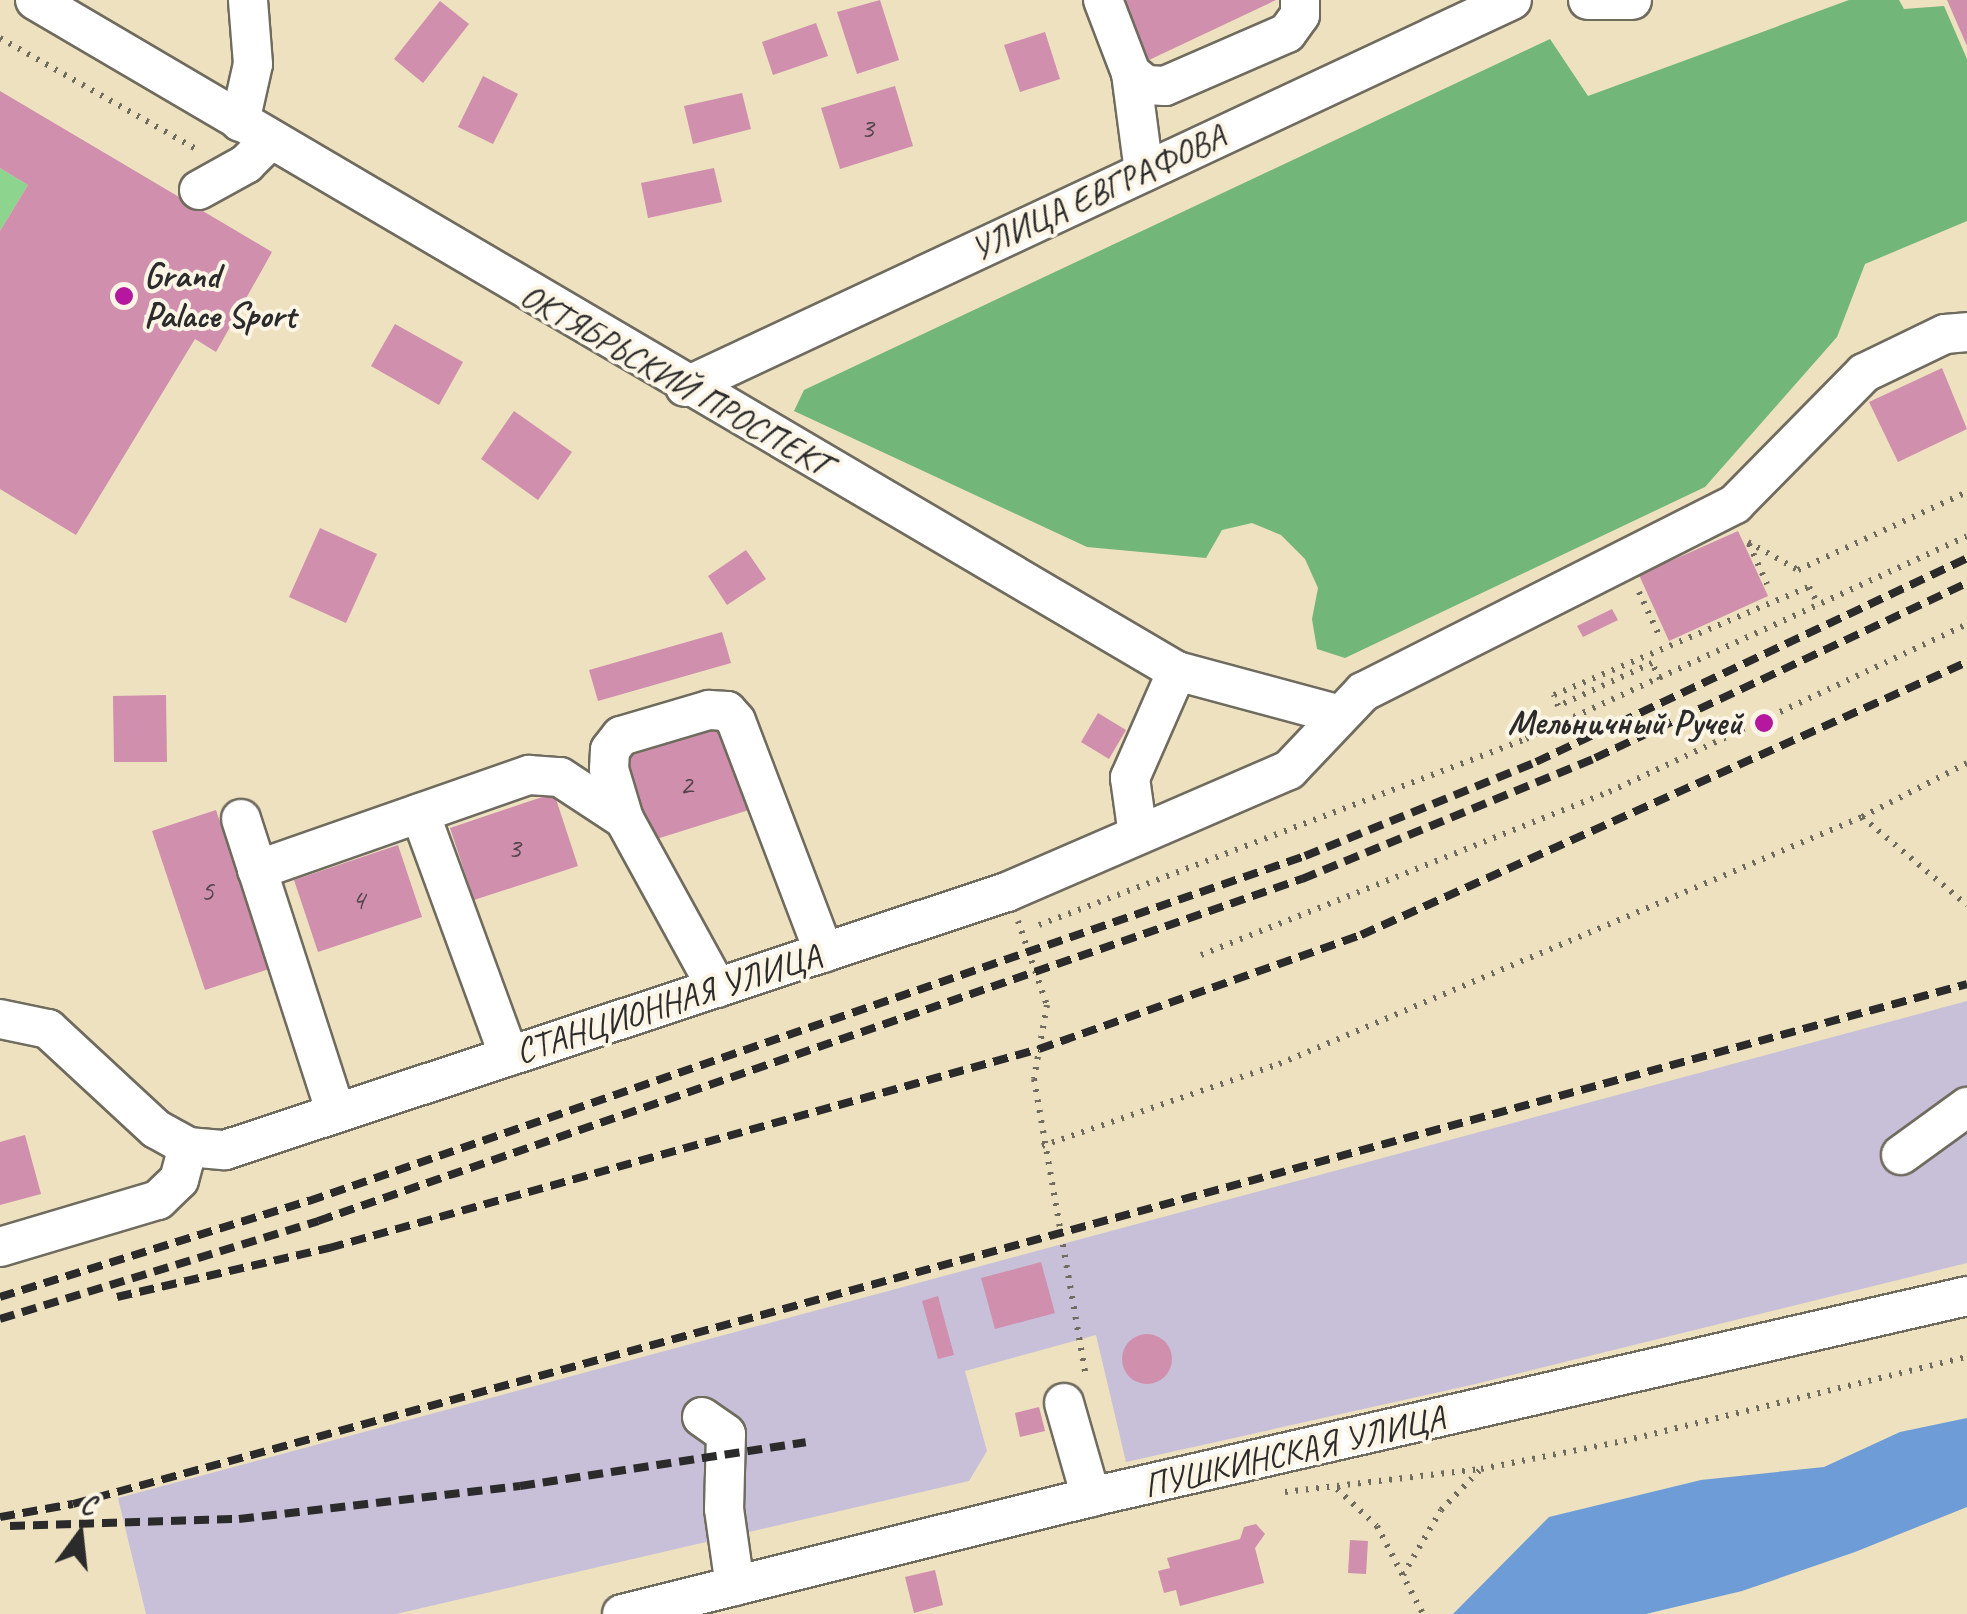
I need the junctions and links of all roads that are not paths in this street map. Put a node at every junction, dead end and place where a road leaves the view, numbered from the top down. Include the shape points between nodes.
1 (35, 0) edge
2 (248, 0) edge
3 (1103, 0) edge
4 (1300, 0) edge
5 (1512, 0) edge
6 (1588, 0) edge
7 (1632, 0) edge
8 (1274, 38) junction
9 (1130, 74) junction
10 (1300, 99) junction
11 (252, 142) junction
12 (1144, 172) junction
13 (199, 190) dead end
14 (1967, 332) edge
15 (685, 387) junction
16 (1176, 672) junction
17 (1336, 714) junction
18 (420, 813) junction
19 (241, 818) dead end
20 (624, 819) junction
21 (1138, 835) junction
22 (257, 870) junction
23 (824, 952) junction
24 (717, 988) junction
25 (0, 1019) edge
26 (509, 1056) junction
27 (1967, 1107) edge
28 (336, 1113) junction
29 (188, 1147) junction
30 (1902, 1155) dead end
31 (0, 1246) edge
32 (1967, 1296) edge
33 (1064, 1403) road end
34 (702, 1417) dead end
35 (1091, 1497) junction
36 (735, 1586) junction
37 (684, 1607) edge
38 (622, 1614) edge

1 - 11 street, ОКТЯБРЬСКИЙ ПРОСПЕКТ
2 - 11 street
3 - 9 street
4 - 8 street via 1300,15
5 - 10 street, УЛИЦА ЕВГРАФОВА
6 - 7 street
8 - 9 street via 1165,86 1146,85
8 - 10 street
9 - 12 street
10 - 12 street, УЛИЦА ЕВГРАФОВА
11 - 13 street
11 - 15 street, ОКТЯБРЬСКИЙ ПРОСПЕКТ
12 - 15 street, УЛИЦА ЕВГРАФОВА
14 - 17 street, СТАНЦИОННАЯ УЛИЦА via 1944,334 1864,373 1732,506 1412,663
15 - 16 street, ОКТЯБРЬСКИЙ ПРОСПЕКТ
16 - 17 street, ОКТЯБРЬСКИЙ ПРОСПЕКТ
16 - 21 street via 1130,778
17 - 21 street, СТАНЦИОННАЯ УЛИЦА via 1289,770
18 - 20 street via 529,775 560,777
18 - 22 street
18 - 26 street
19 - 22 street
20 - 23 street via 609,768 610,750 621,736 710,710 727,712
20 - 24 street
21 - 23 street, СТАНЦИОННАЯ УЛИЦА via 1007,892
22 - 28 street
23 - 24 street, СТАНЦИОННАЯ УЛИЦА
24 - 26 street, СТАНЦИОННАЯ УЛИЦА
25 - 29 street via 48,1029 156,1128
26 - 28 street, СТАНЦИОННАЯ УЛИЦА
27 - 30 street
28 - 29 street, СТАНЦИОННАЯ УЛИЦА via 225,1150
29 - 31 street via 178,1180 158,1200
32 - 35 street, ПУШКИНСКАЯ УЛИЦА
33 - 35 street
34 - 36 street via 726,1434 724,1509
35 - 36 street, ПУШКИНСКАЯ УЛИЦА
36 - 37 street, ПУШКИНСКАЯ УЛИЦА
37 - 38 street, ПУШКИНСКАЯ УЛИЦА

